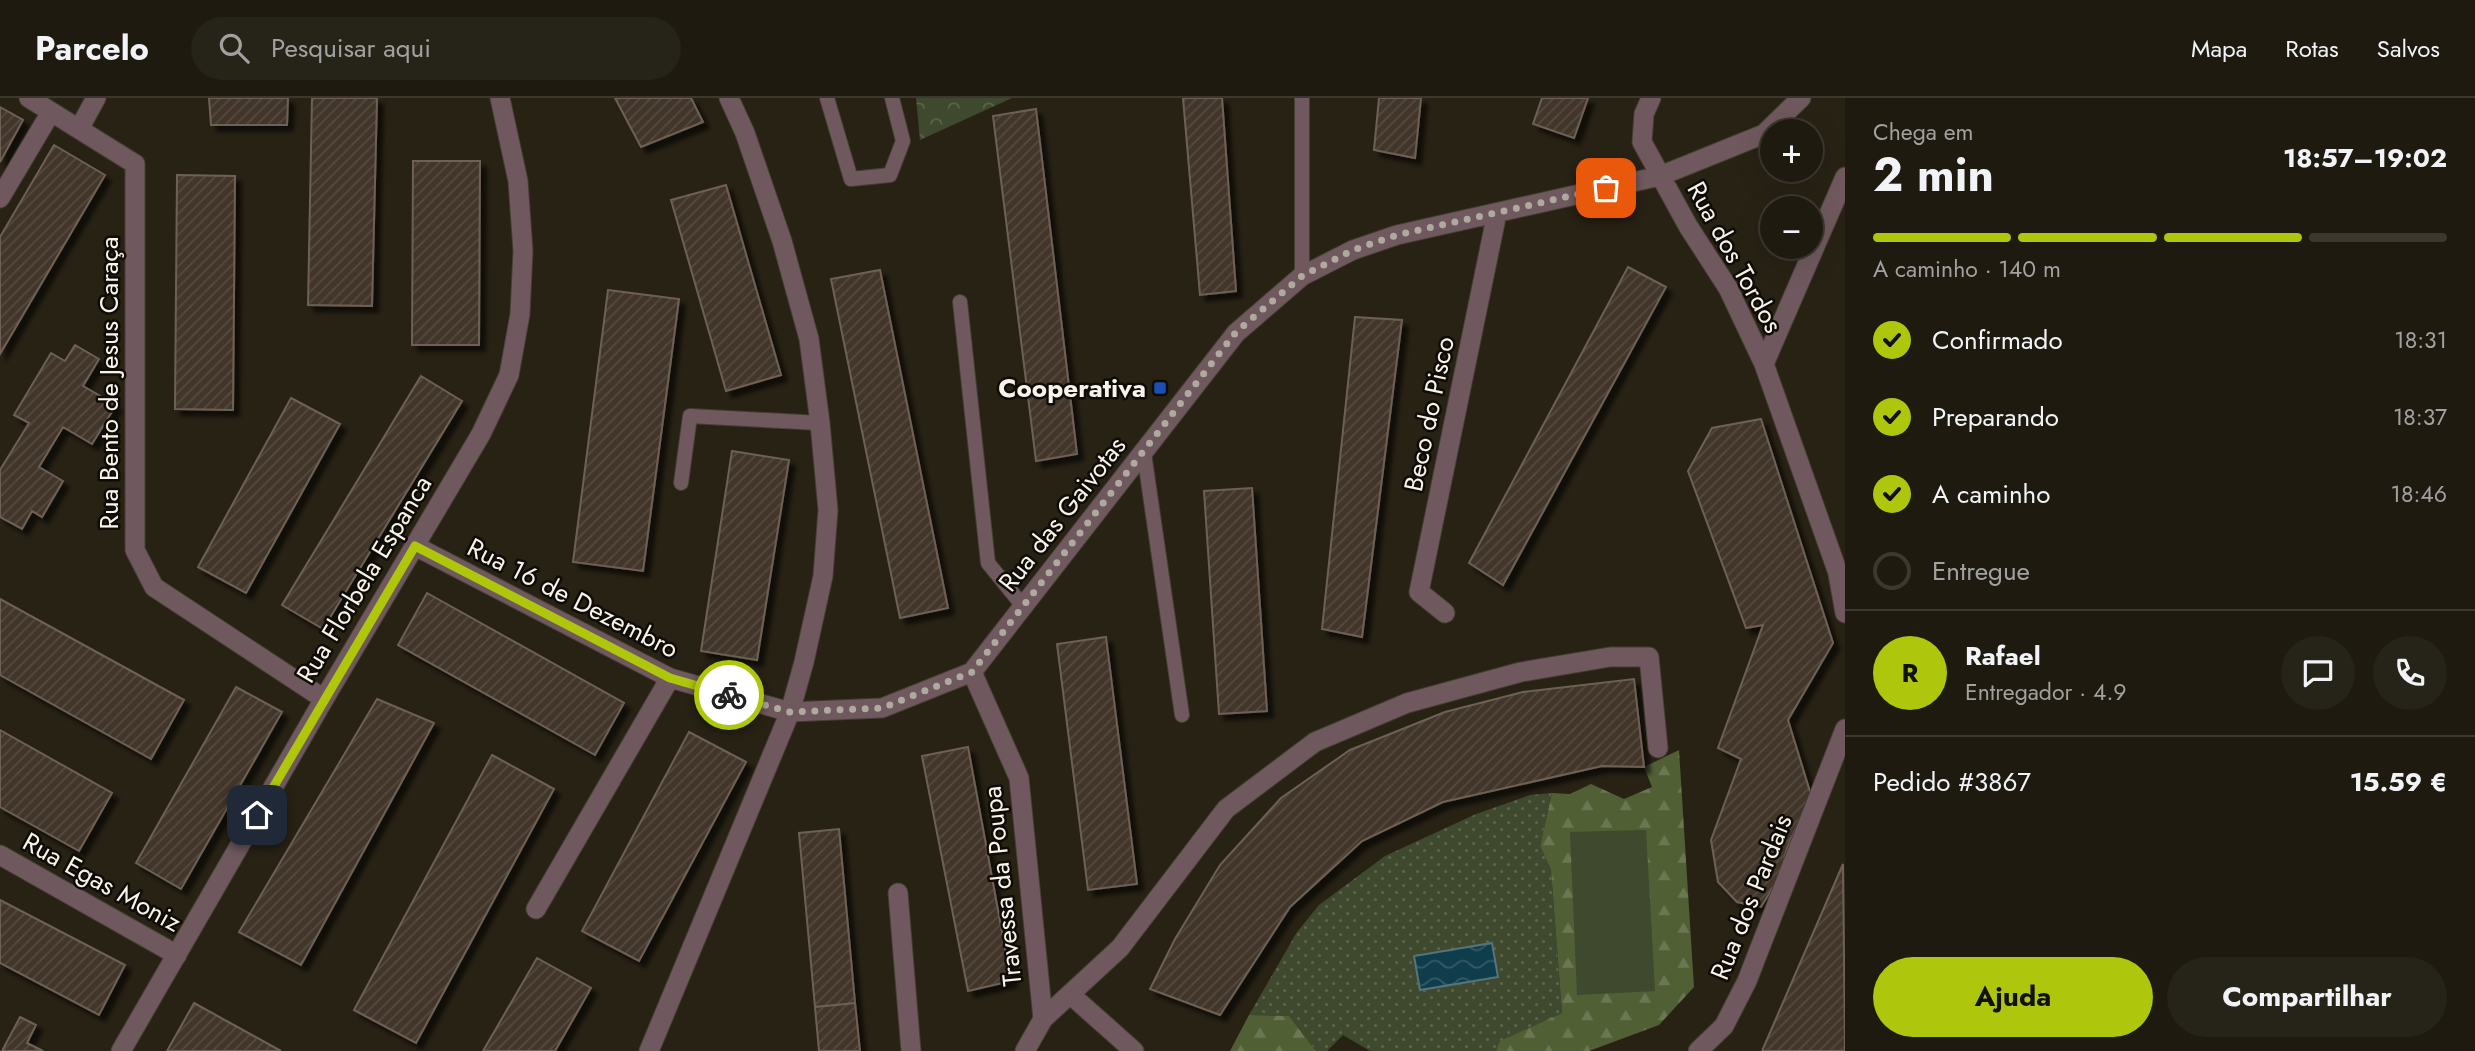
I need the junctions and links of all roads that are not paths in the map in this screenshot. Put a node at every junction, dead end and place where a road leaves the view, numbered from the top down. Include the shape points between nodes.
1 (29, 98) edge
2 (96, 98) edge
3 (500, 98) edge
4 (729, 98) edge
5 (827, 98) edge
6 (892, 98) edge
7 (1301, 98) edge
8 (1651, 98) edge
9 (1801, 98) edge
10 (51, 112) junction
11 (79, 129) junction
12 (1660, 176) junction
13 (1845, 177) edge
14 (0, 198) edge
15 (1497, 213) junction
16 (1302, 276) junction
17 (960, 302) dead end
18 (1764, 364) junction
19 (820, 423) junction
20 (1144, 453) junction
21 (681, 482) dead end
22 (415, 546) junction
23 (1841, 580) edge
24 (1023, 606) junction
25 (1445, 613) dead end
26 (1845, 613) edge
27 (972, 672) junction
28 (670, 678) junction
29 (324, 699) junction
30 (790, 712) junction
31 (1182, 715) dead end
32 (1845, 729) edge
33 (1658, 748) dead end
34 (1841, 749) edge
35 (0, 855) edge
36 (898, 893) dead end
37 (536, 909) dead end
38 (177, 954) junction
39 (1070, 995) junction
40 (1043, 1019) junction
41 (121, 1051) edge
42 (649, 1051) edge
43 (911, 1051) edge
44 (1025, 1051) edge
45 (1134, 1051) edge
46 (1698, 1051) edge

1 - 10 street, Rua Bento de Jesus Caraça
2 - 11 street
3 - 22 street, Rua Florbela Espanca via 518,181 523,251 520,314 509,375
4 - 19 street via 785,253 809,339
5 - 6 lane via 851,179 890,175 903,141
7 - 16 lane
8 - 12 street, Rua dos Tordos via 1644,114 1642,142
9 - 12 street, Rua das Gaivotas via 1764,134
10 - 11 street, Rua Bento de Jesus Caraça
10 - 14 street
11 - 29 street, Rua Bento de Jesus Caraça via 135,164 135,550 154,587
12 - 15 street, Rua das Gaivotas
12 - 18 street, Rua dos Tordos via 1728,288
13 - 18 street, Rua dos Tordos
15 - 16 street, Rua das Gaivotas via 1397,235 1353,250
15 - 25 street, Beco do Pisco via 1419,592
16 - 20 street, Rua das Gaivotas via 1236,332
17 - 24 lane via 988,563
18 - 23 street, Rua dos Tordos
19 - 21 lane via 690,416
19 - 30 street via 828,510 823,576
20 - 24 street, Rua das Gaivotas
20 - 31 lane
22 - 28 street, Rua 16 de Dezembro
22 - 29 street, Rua Florbela Espanca
23 - 26 street, Rua dos Tordos
24 - 27 street, Rua das Gaivotas
27 - 30 street via 882,708
27 - 40 street, Travessa da Poupa via 1019,778
28 - 30 street, Rua 16 de Dezembro
28 - 37 street
29 - 38 street, Rua Florbela Espanca
30 - 42 street
32 - 34 street, Rua dos Pardais
33 - 39 street via 1649,657 1610,657 1521,672 1407,703 1315,742 1226,809 1119,948
34 - 46 street, Rua dos Pardais via 1746,981 1724,1026
35 - 38 street, Rua Egas Moniz
36 - 43 street
38 - 41 street, Rua Florbela Espanca
39 - 40 street
39 - 45 street
40 - 44 street

